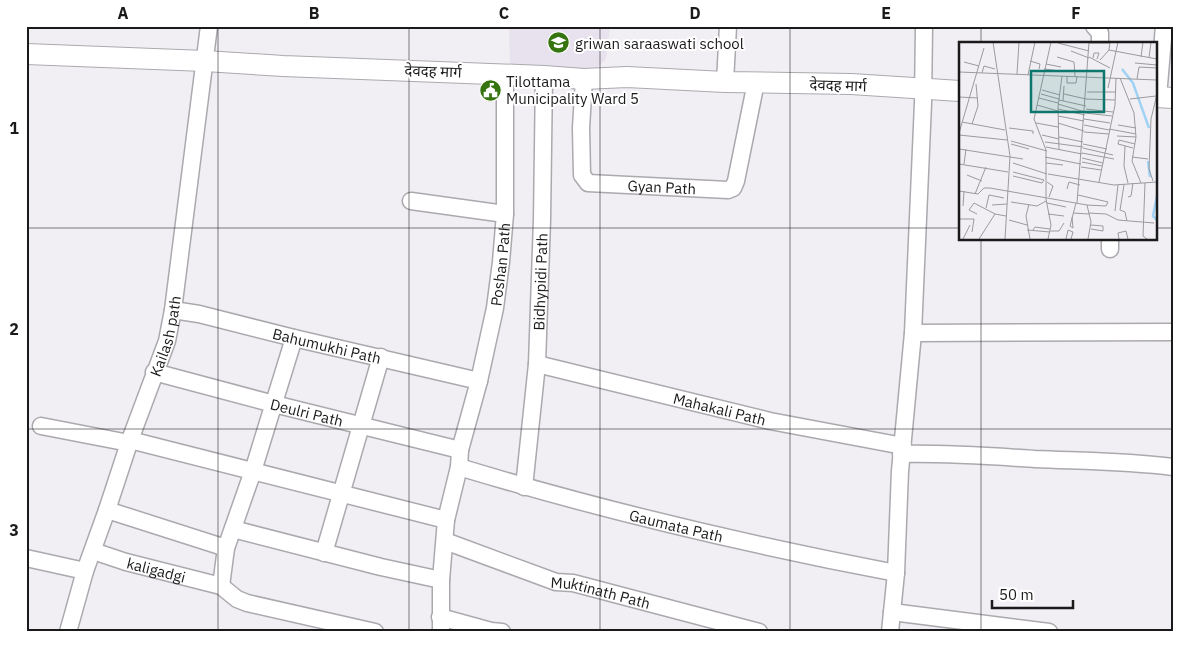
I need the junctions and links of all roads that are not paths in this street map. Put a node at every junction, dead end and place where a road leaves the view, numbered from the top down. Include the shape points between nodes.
1 (209, 26) edge
2 (728, 26) edge
3 (924, 26) edge
4 (1094, 26) edge
5 (1164, 26) edge
6 (1100, 42) edge
7 (26, 54) edge
8 (205, 61) junction
9 (505, 74) junction
10 (544, 76) junction
11 (584, 79) junction
12 (725, 82) junction
13 (756, 82) junction
14 (924, 89) junction
15 (959, 91) edge
16 (1162, 97) edge
17 (412, 201) dead end
18 (505, 214) junction
19 (173, 310) junction
20 (1173, 332) edge
21 (913, 333) junction
22 (294, 338) junction
23 (382, 357) junction
24 (536, 364) junction
25 (154, 372) junction
26 (479, 380) junction
27 (274, 404) junction
28 (362, 425) junction
29 (41, 426) dead end
30 (129, 441) junction
31 (460, 450) junction
32 (902, 450) junction
33 (459, 467) junction
34 (1173, 467) edge
35 (253, 471) junction
36 (524, 487) junction
37 (341, 494) junction
38 (107, 510) junction
39 (446, 520) junction
40 (233, 529) junction
41 (445, 541) junction
42 (226, 548) junction
43 (93, 551) junction
44 (324, 553) junction
45 (26, 558) edge
46 (85, 571) junction
47 (896, 573) junction
48 (441, 580) junction
49 (221, 586) junction
50 (892, 612) junction
51 (440, 624) edge
52 (68, 632) edge
53 (375, 632) edge
54 (502, 632) edge
55 (759, 632) edge
56 (890, 632) edge
57 (1049, 632) edge

1 - 8 street, Kailash path
2 - 12 street
3 - 14 street
4 - 6 street via 1100,33
5 - 16 street
7 - 8 main road, देवदह मार्ग
8 - 9 main road, देवदह मार्ग
8 - 19 street, Kailash path
9 - 10 main road, देवदह मार्ग
9 - 18 street, Poshan Path
10 - 11 main road, देवदह मार्ग
10 - 24 street, Bidhypidi Path
11 - 12 main road, देवदह मार्ग via 627,77
11 - 13 street, Gyan Path via 582,175 588,183 728,190 736,181
12 - 13 main road, देवदह मार्ग
13 - 14 main road, देवदह मार्ग
14 - 15 main road, देवदह मार्ग
14 - 21 street
17 - 18 street
18 - 26 street, Poshan Path via 495,308
19 - 22 street, Bahumukhi Path
19 - 25 street, Kailash path
20 - 21 street
21 - 32 street
22 - 23 street, Bahumukhi Path
22 - 27 street
23 - 26 street, Bahumukhi Path
23 - 28 street
24 - 32 street, Mahakali Path
24 - 36 street, Bidhypidi Path
25 - 27 street, Deulri Path
25 - 30 street, Kailash path
26 - 31 street, Poshan Path
27 - 28 street, Deulri Path
27 - 35 street
28 - 31 street, Deulri Path
28 - 37 street
29 - 30 street
30 - 35 street
30 - 38 street, Kailash path
31 - 33 street, Poshan Path
32 - 34 street, Mahakali Path via 1134,462
32 - 47 street
33 - 36 street, Gaumata Path
33 - 39 street, Poshan Path
35 - 37 street
35 - 40 street
36 - 47 street, Gaumata Path
37 - 39 street
37 - 44 street
38 - 42 street
38 - 43 street, Kailash path
39 - 41 street, Poshan Path
40 - 42 street
40 - 44 street
41 - 48 street, Poshan Path
41 - 55 street, Muktinath Path via 556,582 573,583
42 - 49 street
43 - 46 street, Kailash path
43 - 49 street, kaligadgi
44 - 48 street
45 - 46 street
46 - 52 street, Kailash path
47 - 50 street
48 - 51 street, Poshan Path
49 - 53 street via 247,603
50 - 56 street
50 - 57 street
51 - 54 street

